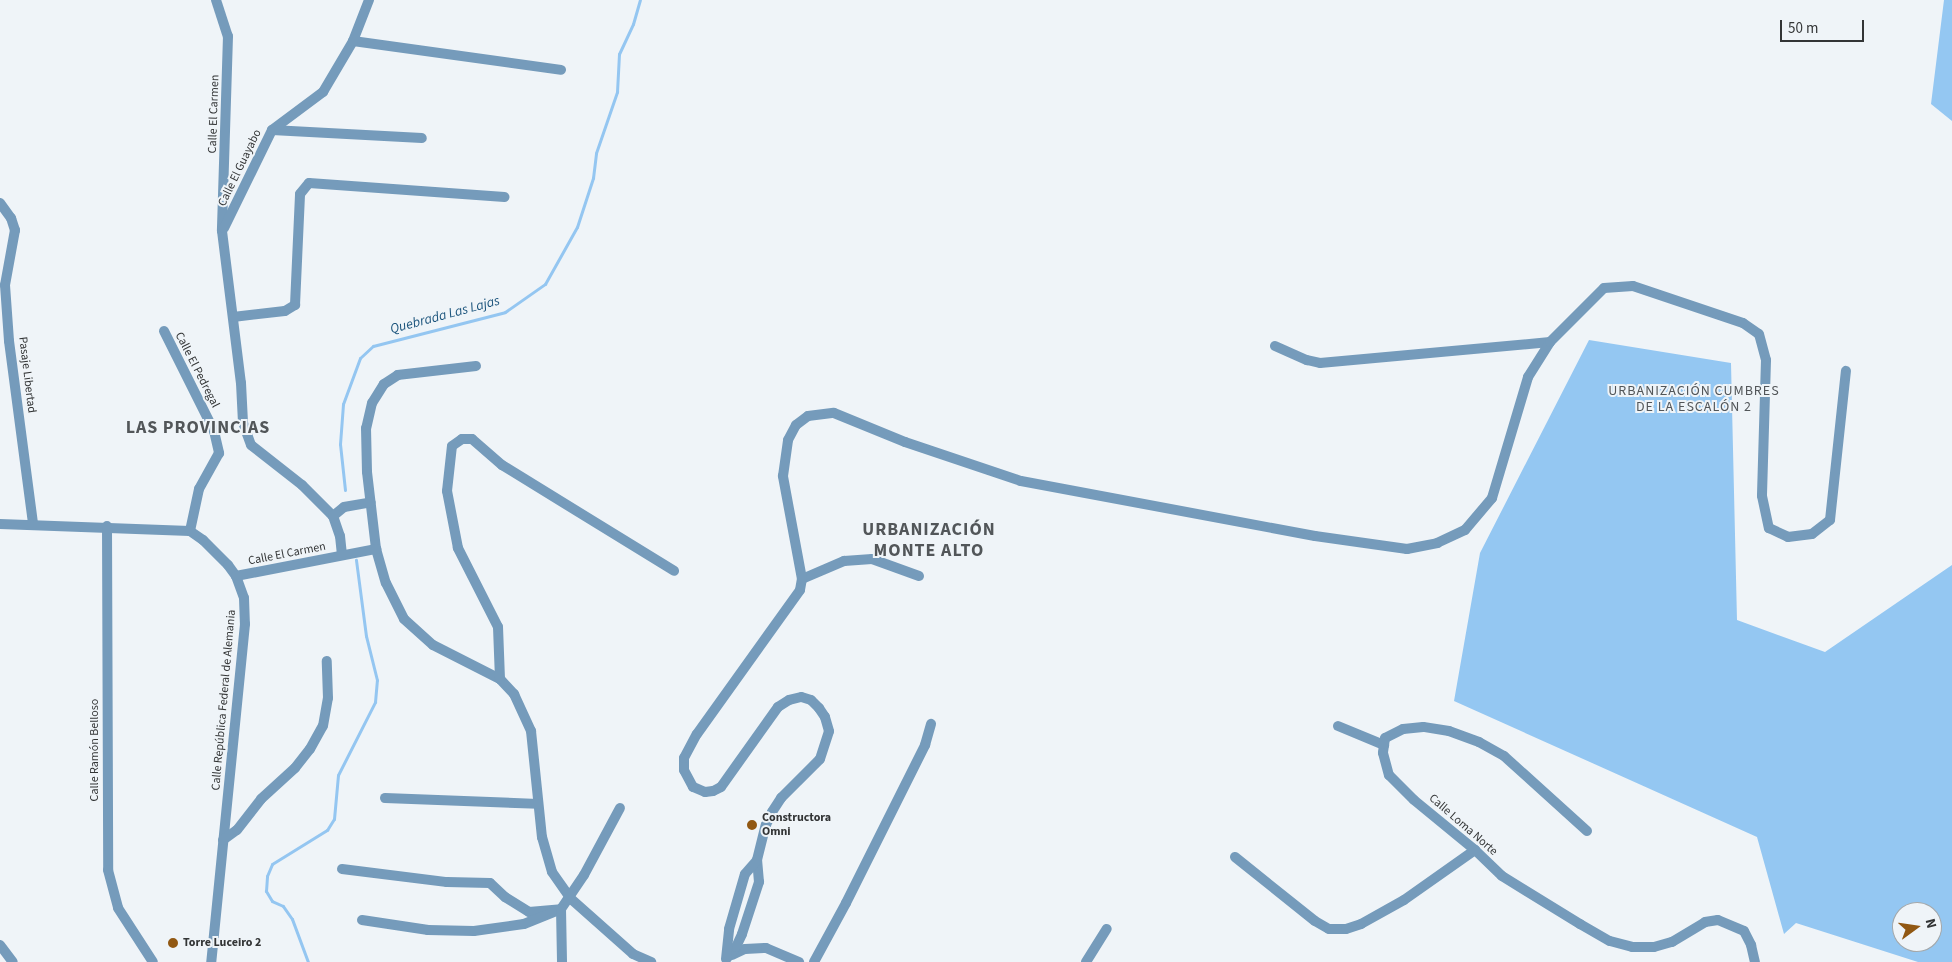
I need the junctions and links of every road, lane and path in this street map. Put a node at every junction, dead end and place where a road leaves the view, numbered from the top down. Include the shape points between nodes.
1 (216, 0) edge
2 (369, 0) edge
3 (353, 41) junction
4 (561, 70) dead end
5 (272, 130) junction
6 (422, 138) dead end
7 (505, 197) dead end
8 (0, 203) edge
9 (222, 231) junction
10 (233, 317) junction
11 (164, 331) dead end
12 (1550, 342) junction
13 (1275, 346) dead end
14 (476, 366) dead end
15 (1846, 371) dead end
16 (370, 502) junction
17 (333, 516) junction
18 (0, 524) edge
19 (33, 524) junction
20 (108, 526) junction
21 (190, 531) junction
22 (376, 549) junction
23 (342, 556) junction
24 (674, 571) dead end
25 (236, 576) junction
26 (918, 576) dead end
27 (802, 579) junction
28 (326, 661) dead end
29 (500, 679) junction
30 (930, 724) dead end
31 (1338, 726) dead end
32 (1384, 745) junction
33 (386, 798) dead end
34 (538, 804) junction
35 (620, 808) dead end
36 (1587, 831) dead end
37 (223, 840) junction
38 (1475, 850) junction
39 (1235, 857) dead end
40 (757, 860) junction
41 (342, 868) dead end
42 (570, 898) junction
43 (560, 909) junction
44 (362, 920) dead end
45 (1107, 929) dead end
46 (0, 945) edge
47 (726, 960) edge
48 (12, 962) edge
49 (153, 962) edge
50 (211, 962) edge
51 (562, 962) edge
52 (651, 962) edge
53 (799, 962) edge
54 (814, 962) edge
55 (1086, 962) edge
56 (1755, 962) edge

1 - 9 street, Calle El Carmen via 228,36
2 - 3 street, Calle El Guayabo
3 - 4 street
3 - 5 street, Calle El Guayabo via 323,92
5 - 6 street
5 - 9 street, Calle El Guayabo
7 - 10 street via 309,183 300,194 295,305 285,311
8 - 19 street, Pasaje Libertad via 15,230 5,285 9,341
9 - 10 street
10 - 17 street, Calle El Carmen via 243,423 251,445 302,485
11 - 21 street, Calle El Pedregal via 214,430 220,453 198,489
12 - 13 street via 1320,363
12 - 15 street via 1604,288 1633,286 1744,323 1759,334 1766,360 1762,496 1769,528 1788,537 1812,534 1830,520
12 - 27 street via 1528,377 1492,498 1465,530 1438,543 1406,549 1021,481 904,442 834,413 808,416 796,425 788,440 783,476
14 - 16 street via 398,375 384,384 372,403 366,428
16 - 17 street via 344,507
16 - 22 street
17 - 23 street, Calle El Carmen
18 - 19 street
19 - 20 street
20 - 21 street
20 - 49 street, Calle Ramón Belloso via 108,870 118,908
21 - 25 street, Calle República Federal de Alemania via 203,540
22 - 23 street, Calle El Carmen
22 - 29 street via 386,583 404,619 433,645
23 - 25 street, Calle El Carmen
24 - 29 street via 502,464 472,439 462,439 452,446 447,491 458,548 498,627
25 - 37 street, Calle República Federal de Alemania via 244,598 245,624
26 - 27 street via 872,559 844,561
27 - 40 street via 793,603 733,682 684,758 684,770 693,787 705,792 713,791 721,786 778,707 788,700 801,697 811,700 826,718 829,731 823,753 772,812
28 - 37 street via 328,698 323,726 310,749 295,768 261,799 237,830
29 - 34 street via 514,694 531,731
30 - 54 street via 907,780
31 - 32 street
32 - 36 street via 1386,738 1403,729 1423,727 1449,731 1479,742 1504,756
32 - 38 street, Calle Loma Norte via 1389,775
33 - 34 street
34 - 42 street via 552,872
35 - 42 street
37 - 50 street, Calle República Federal de Alemania
38 - 39 street via 1404,900 1346,929 1329,928 1315,921
38 - 56 street, Calle Loma Norte via 1502,876 1610,941 1632,948 1654,947 1672,942 1705,922 1718,920 1744,931
40 - 47 street via 745,874 729,929
40 - 47 street via 759,882 754,899 736,948
41 - 43 street via 447,882 490,883 529,912
42 - 43 street
42 - 52 street via 633,954
43 - 44 street via 524,924 474,931 428,930
43 - 51 street
45 - 55 street
46 - 48 street
47 - 53 street via 745,949 766,948

